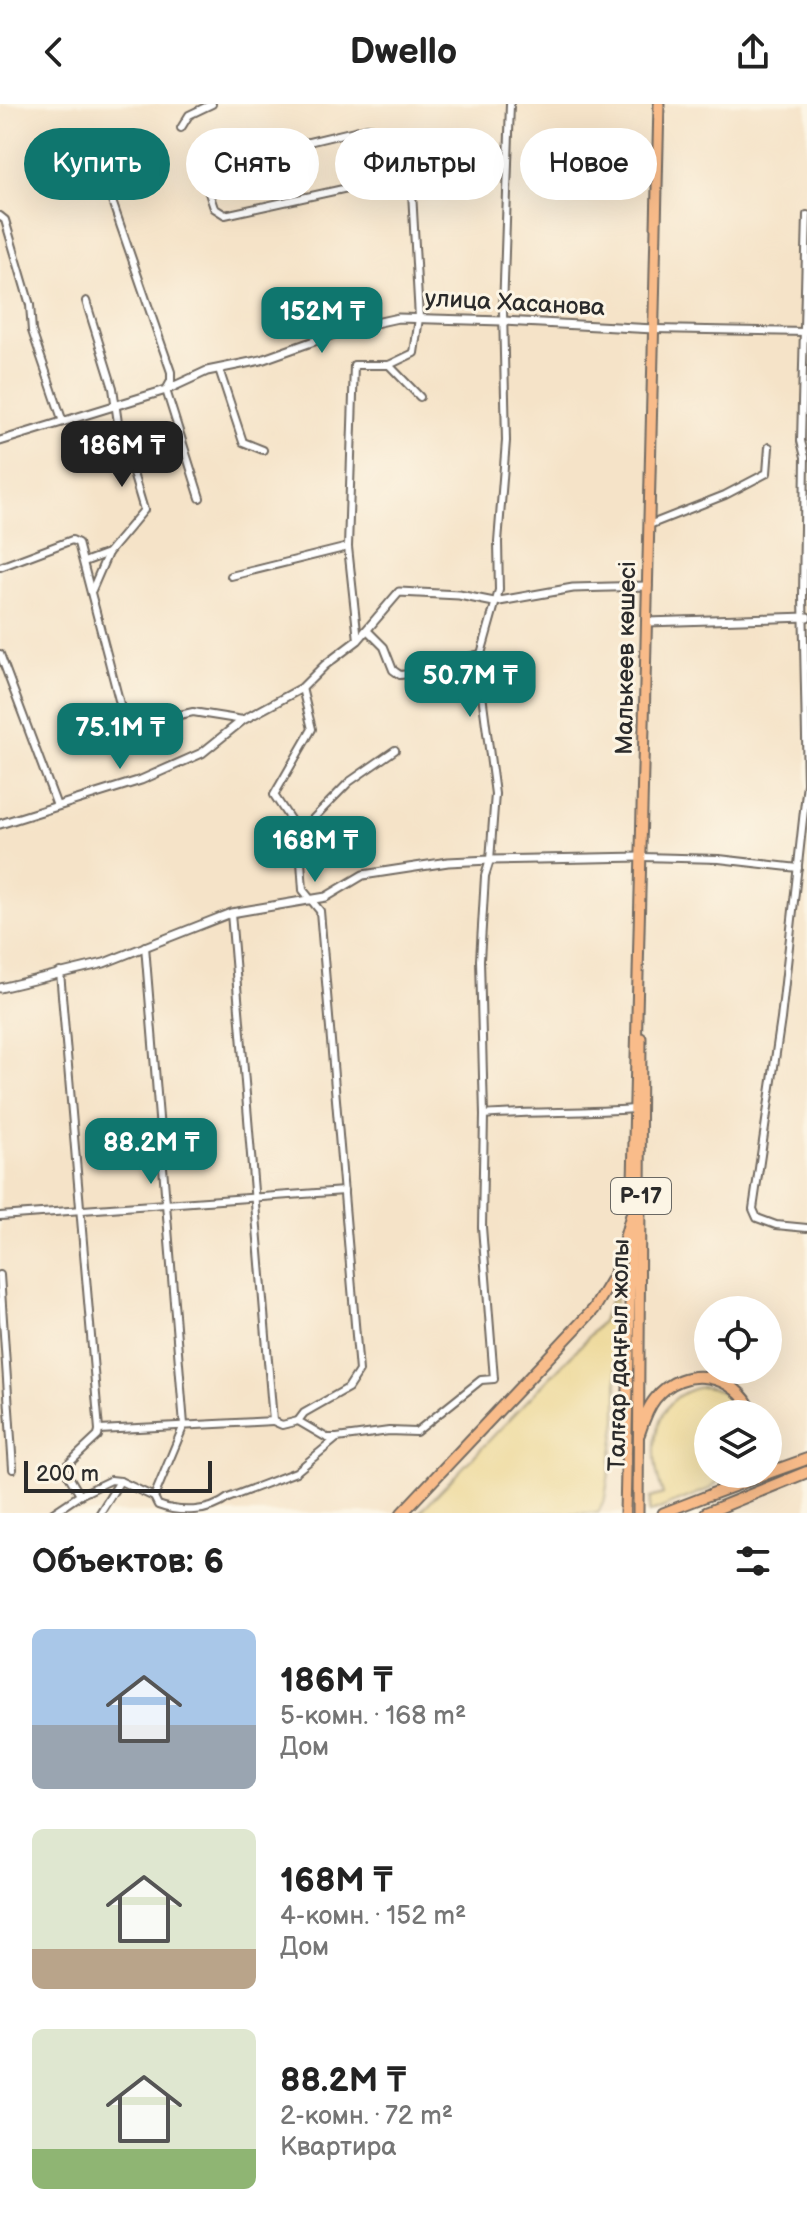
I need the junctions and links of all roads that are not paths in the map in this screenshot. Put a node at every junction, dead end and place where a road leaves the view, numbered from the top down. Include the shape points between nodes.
1 (212, 104) edge
2 (510, 104) edge
3 (659, 104) edge
4 (181, 128) dead end
5 (396, 177) joint
6 (112, 200) edge
7 (412, 200) edge
8 (807, 215) edge
9 (0, 216) edge
10 (86, 301) dead end
11 (419, 318) junction
12 (503, 321) junction
13 (654, 329) junction
14 (806, 332) edge
15 (389, 365) junction
16 (219, 369) junction
17 (166, 390) junction
18 (420, 397) dead end
19 (115, 405) junction
20 (63, 422) junction
21 (0, 441) edge
22 (769, 447) dead end
23 (263, 450) dead end
24 (200, 498) dead end
25 (649, 525) junction
26 (348, 547) junction
27 (108, 553) junction
28 (84, 562) junction
29 (0, 567) edge
30 (231, 576) dead end
31 (648, 586) junction
32 (92, 591) junction
33 (494, 602) junction
34 (806, 617) edge
35 (647, 622) junction
36 (367, 630) junction
37 (358, 640) junction
38 (0, 654) edge
39 (481, 654) junction
40 (302, 688) junction
41 (243, 720) junction
42 (395, 750) dead end
43 (57, 806) junction
44 (0, 824) edge
45 (299, 833) junction
46 (642, 857) junction
47 (490, 860) junction
48 (798, 868) junction
49 (798, 880) junction
50 (807, 885) edge
51 (303, 890) junction
52 (326, 897) junction
53 (311, 901) junction
54 (294, 903) junction
55 (320, 911) junction
56 (231, 913) junction
57 (145, 946) junction
58 (639, 958) junction
59 (60, 972) junction
60 (0, 988) edge
61 (634, 1109) junction
62 (484, 1115) junction
63 (344, 1191) junction
64 (254, 1196) junction
65 (168, 1203) junction
66 (81, 1208) junction
67 (632, 1213) junction
68 (0, 1216) edge
69 (807, 1228) edge
70 (0, 1275) edge
71 (745, 1400) edge
72 (273, 1421) junction
73 (298, 1421) junction
74 (184, 1425) junction
75 (99, 1430) junction
76 (639, 1434) junction
77 (337, 1438) junction
78 (807, 1459) edge
79 (782, 1468) edge
80 (13, 1469) dead end
81 (807, 1472) edge
82 (120, 1481) junction
83 (720, 1488) edge
84 (728, 1488) edge
85 (712, 1494) junction
86 (80, 1495) junction
87 (154, 1497) junction
88 (53, 1513) edge
89 (100, 1513) edge
90 (402, 1513) edge
91 (625, 1513) edge
92 (638, 1513) edge
93 (663, 1513) edge
94 (706, 1513) edge

1 - 4 street via 189,115
2 - 12 street
3 - 13 main road, Малькеев көшесі
5 - 5 street via 225,215 214,208 204,178 225,162 367,128 388,131
6 - 17 street via 171,372
7 - 11 street
8 - 14 street
9 - 20 street
10 - 19 street
11 - 12 street, улица Хасанова
11 - 15 street via 414,353
11 - 16 street, улица Хасанова via 348,329
12 - 13 street, улица Хасанова
12 - 33 street via 506,441 499,590
13 - 14 street, улица Хасанова
13 - 25 main road, Малькеев көшесі
14 - 34 street via 801,441
15 - 18 street
15 - 26 street via 354,365
16 - 17 street, улица Хасанова
16 - 23 street via 243,442
17 - 19 street, улица Хасанова
17 - 24 street
19 - 20 street, улица Хасанова
19 - 27 street via 144,510
20 - 21 street, улица Хасанова
22 - 25 street via 767,473
25 - 31 main road, Малькеев көшесі
26 - 30 street
26 - 37 street
27 - 28 street
27 - 32 street
28 - 29 street via 72,540
28 - 32 street
31 - 33 street via 573,588
31 - 35 main road, Малькеев көшесі
32 - 41 street via 126,727 193,712
33 - 36 street via 399,592
33 - 39 street
34 - 35 street
34 - 48 street via 807,783
35 - 46 main road, Малькеев көшесі
36 - 37 street
36 - 39 street via 400,675
37 - 40 street
38 - 43 street
39 - 47 street via 495,794
40 - 41 street
40 - 45 street via 312,729 274,795
41 - 43 street via 202,753 141,780
42 - 45 street via 349,782
43 - 44 street
45 - 51 street
46 - 47 street
46 - 48 street
46 - 58 main road, Малькеев көшесі
47 - 52 street via 363,875
47 - 62 street via 480,960
48 - 49 street
49 - 50 street
49 - 69 street via 753,1209 757,1218 776,1225
51 - 53 street
51 - 54 street
52 - 53 street
52 - 55 street
53 - 54 street
53 - 55 street
54 - 56 street
55 - 63 street
56 - 57 street
56 - 64 street
57 - 59 street via 104,963
57 - 65 street
58 - 61 main road, Малькеев көшесі
58 - 76 main road, Талғар даңғыл жолы / P-17
59 - 60 street
59 - 66 street
61 - 62 street
61 - 67 main road, Малькеев көшесі
62 - 77 street via 482,1227 494,1379 481,1380 416,1432
63 - 64 street
63 - 73 street via 359,1371 348,1388
64 - 65 street
64 - 72 street
65 - 66 street
65 - 74 street
66 - 68 street
66 - 75 street
67 - 90 highway via 615,1274 594,1309
67 - 91 main road, Талғар даңғыл жолы / P-17
70 - 80 street
71 - 76 highway via 718,1378 684,1379 656,1397
72 - 73 street
72 - 74 street
73 - 77 street
74 - 75 street
74 - 87 street
75 - 86 street via 64,1468
76 - 92 main road, Талғар даңғыл жолы / P-17
77 - 87 street via 296,1472 222,1503 174,1512
78 - 79 highway
81 - 94 highway
82 - 86 street
82 - 87 street
82 - 89 street
83 - 85 highway
84 - 85 highway
85 - 93 main road
86 - 88 street

